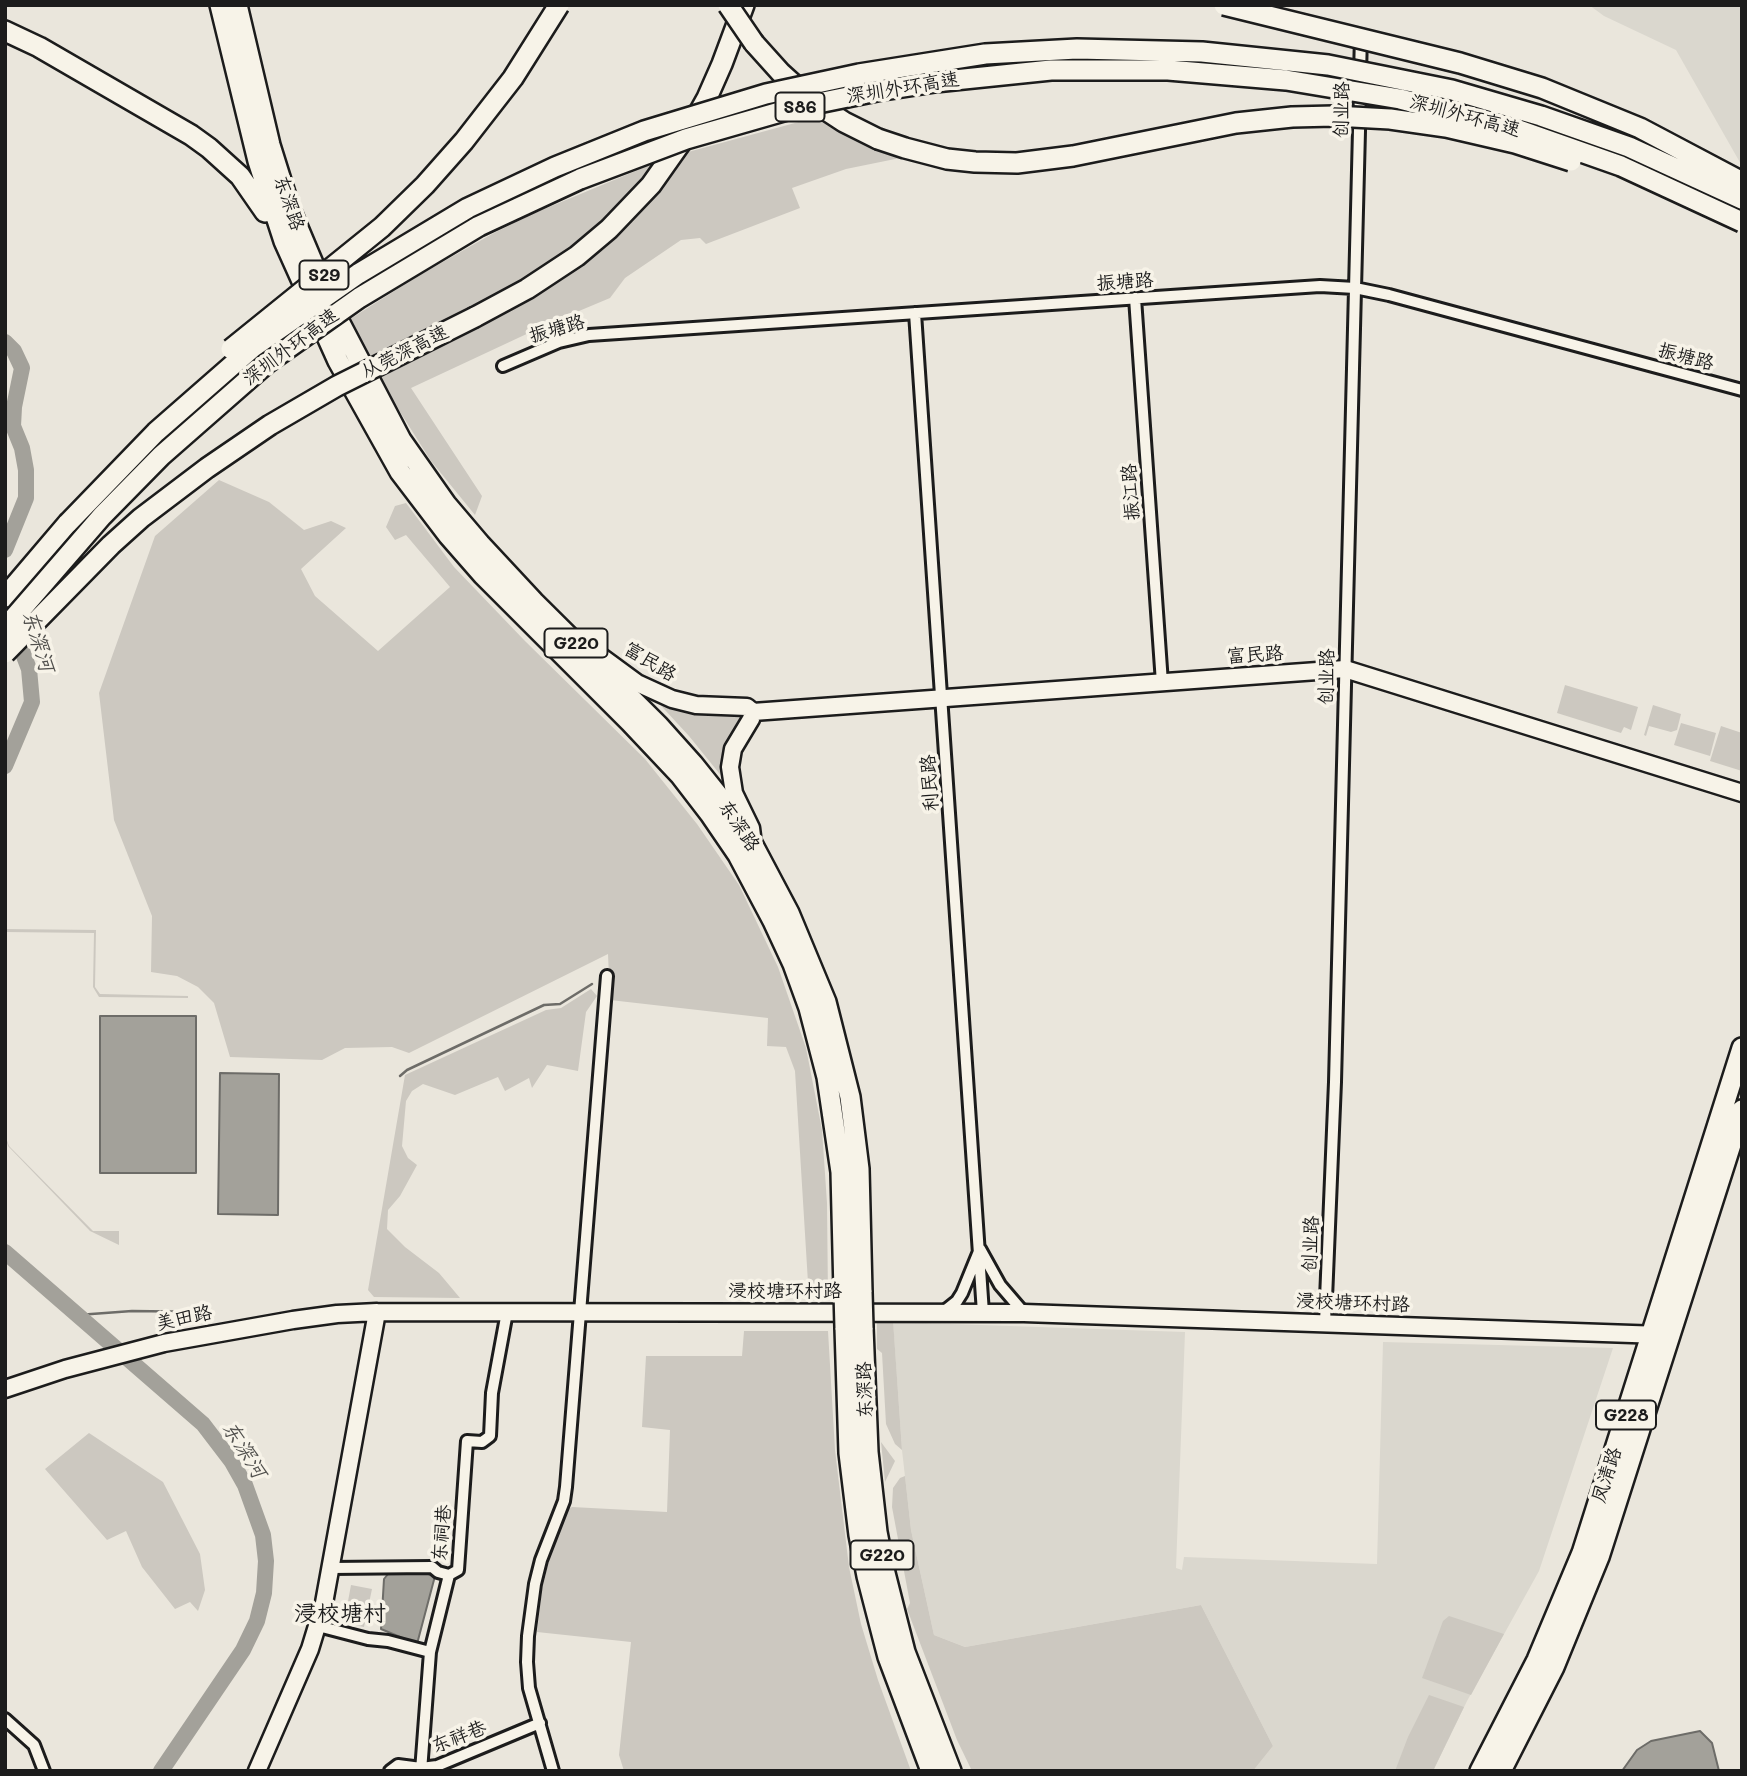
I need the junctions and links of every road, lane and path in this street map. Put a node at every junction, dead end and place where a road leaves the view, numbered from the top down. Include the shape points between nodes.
1 (220, 5) edge
2 (237, 5) edge
3 (559, 5) edge
4 (728, 5) edge
5 (744, 5) edge
6 (1224, 5) edge
7 (5, 31) edge
8 (1361, 32) dead end
9 (1742, 182) edge
10 (1742, 199) edge
11 (1742, 223) edge
12 (284, 241) junction
13 (1355, 288) junction
14 (1135, 298) junction
15 (915, 313) junction
16 (503, 366) dead end
17 (1742, 390) edge
18 (68, 523) junction
19 (5, 597) edge
20 (5, 628) edge
21 (572, 639) junction
22 (5, 653) edge
23 (1345, 669) junction
24 (1162, 682) junction
25 (942, 699) junction
26 (753, 712) junction
27 (1742, 793) edge
28 (753, 845) junction
29 (607, 976) dead end
30 (1742, 1048) edge
31 (1742, 1110) edge
32 (980, 1250) junction
33 (853, 1292) junction
34 (377, 1312) junction
35 (507, 1312) junction
36 (580, 1312) junction
37 (942, 1313) junction
38 (983, 1313) junction
39 (1024, 1313) junction
40 (1325, 1323) junction
41 (854, 1328) junction
42 (1661, 1335) junction
43 (5, 1389) edge
44 (331, 1568) junction
45 (449, 1575) junction
46 (318, 1626) junction
47 (430, 1652) junction
48 (5, 1719) edge
49 (540, 1723) junction
50 (421, 1770) edge
51 (44, 1771) edge
52 (257, 1771) edge
53 (390, 1771) edge
54 (553, 1771) edge
55 (931, 1771) edge
56 (951, 1771) edge
57 (1480, 1771) edge
58 (1501, 1771) edge

1 - 12 highway, 东深路 / G220 via 257,161
2 - 21 highway, 东深路 / G220 via 290,209 357,359 401,440 446,504
3 - 18 highway, S29, bridge via 513,78 425,185 382,227 250,333 141,429 99,472
4 - 11 highway, bridge via 754,43 812,101 878,139 947,159 1017,163 1073,156 1264,119 1390,119 1528,147
5 - 22 highway, 从莞深高速, bridge via 697,117 651,185 609,229 527,289 326,393 207,468 111,545
6 - 9 highway, bridge via 1542,88 1640,128
7 - 12 highway via 209,148 247,185
8 - 13 street, 创业路
10 - 18 highway, 深圳外环高速 / S86, bridge via 1629,147 1511,106 1390,76 1296,61 1171,50 1077,49 974,55 849,76 746,100 644,131 535,176 450,219 331,292 252,348 156,432
11 - 20 highway, 深圳外环高速 / S86, bridge via 1622,166 1522,131 1429,105 1286,80 1168,70 1042,71 906,86 794,108 632,157 555,190 463,235 351,303 267,363 161,456
12 - 33 highway, 东深路 / G220 via 338,361 416,494 519,613 671,766 717,824 756,887 783,942 816,1030 841,1172
13 - 14 street, 振塘路 via 1320,286
13 - 17 street, 振塘路
13 - 23 street, 创业路
14 - 15 street, 振塘路
14 - 24 street, 振江路
15 - 16 street, 振塘路 via 589,335 559,342
15 - 25 street, 利民路
18 - 19 highway, 深圳外环高速 / S29
21 - 26 street, 富民路 via 659,695 696,705 747,707
21 - 28 highway, 东深路 / G220 via 676,744
23 - 24 street, 富民路
23 - 27 street, 富民路
23 - 40 street, 创业路
24 - 25 street, 富民路
25 - 26 street, 富民路
25 - 32 street, 利民路
26 - 28 street via 733,749 730,766 734,793 751,828
28 - 33 highway, 东深路 / G220 via 778,890 826,1002 850,1097 857,1145
29 - 36 street
30 - 42 highway, 凤清路 / G228
31 - 42 highway, 凤清路 / G228
32 - 37 street, 利民路 via 962,1293
32 - 38 street, 利民路
32 - 39 street, 利民路 via 1000,1285
33 - 41 highway, 东深路 / G220, bridge
34 - 35 street, 浸校塘环村路
34 - 43 street, 美田路 via 304,1318 164,1343
34 - 44 street
35 - 36 street, 浸校塘环村路
35 - 45 street, 东祠巷 via 489,1436 482,1442 467,1441 458,1570
36 - 37 street, 浸校塘环村路
36 - 49 street via 564,1501 541,1560 528,1636 527,1675
37 - 38 street, 浸校塘环村路
38 - 39 street, 浸校塘环村路
39 - 40 street, 浸校塘环村路
40 - 42 street, 浸校塘环村路
41 - 55 highway, 东深路 / G220 via 849,1453 857,1521 891,1667
41 - 56 highway, 东深路 / G220 via 885,1573 905,1652
42 - 57 highway, 凤清路 / G228 via 1568,1589
42 - 58 highway, 凤清路 / G228 via 1612,1520 1585,1594
44 - 45 street via 432,1567
44 - 46 street
45 - 47 street, 东祠巷
46 - 47 street
46 - 52 street
47 - 50 street, 东祠巷
48 - 51 street via 34,1745
49 - 50 street, 东祥巷
49 - 54 street
50 - 53 street, 东祥巷 via 398,1765

